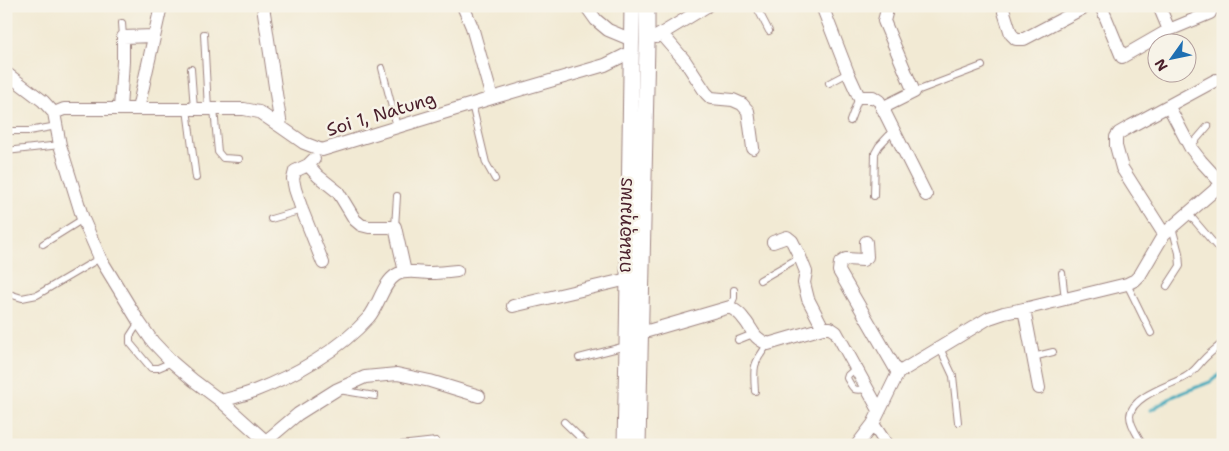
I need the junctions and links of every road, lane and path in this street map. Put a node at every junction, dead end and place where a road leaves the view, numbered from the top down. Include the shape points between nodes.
1 (161, 6) edge
2 (464, 6) edge
3 (586, 6) edge
4 (632, 6) edge
5 (647, 6) edge
6 (707, 6) edge
7 (756, 6) edge
8 (888, 6) edge
9 (1087, 6) edge
10 (1101, 6) edge
11 (1159, 6) edge
12 (266, 8) edge
13 (826, 8) edge
14 (1004, 12) dead end
15 (1210, 12) dead end
16 (122, 23) dead end
17 (1169, 30) junction
18 (768, 31) dead end
19 (204, 34) dead end
20 (662, 34) junction
21 (154, 36) junction
22 (123, 37) junction
23 (647, 43) junction
24 (632, 46) junction
25 (982, 66) dead end
26 (382, 68) dead end
27 (191, 69) dead end
28 (6, 73) edge
29 (848, 73) junction
30 (1216, 80) dead end
31 (830, 83) dead end
32 (914, 92) junction
33 (859, 97) junction
34 (492, 98) junction
35 (472, 104) junction
36 (1169, 107) junction
37 (882, 108) junction
38 (120, 109) junction
39 (190, 109) junction
40 (211, 109) junction
41 (138, 110) junction
42 (54, 113) junction
43 (850, 121) dead end
44 (56, 126) junction
45 (1208, 126) dead end
46 (281, 127) junction
47 (398, 127) junction
48 (6, 130) edge
49 (893, 132) junction
50 (60, 145) junction
51 (1190, 147) junction
52 (753, 148) dead end
53 (322, 150) junction
54 (6, 151) edge
55 (239, 159) dead end
56 (308, 165) junction
57 (196, 178) dead end
58 (495, 179) dead end
59 (1222, 184) edge
60 (926, 195) dead end
61 (397, 196) dead end
62 (874, 196) dead end
63 (302, 210) junction
64 (1188, 213) junction
65 (83, 219) junction
66 (271, 219) dead end
67 (395, 227) junction
68 (1168, 231) junction
69 (773, 242) dead end
70 (866, 242) dead end
71 (43, 244) dead end
72 (1223, 254) edge
73 (800, 257) junction
74 (100, 258) junction
75 (323, 262) dead end
76 (457, 271) dead end
77 (405, 272) junction
78 (1062, 273) dead end
79 (628, 279) junction
80 (760, 280) dead end
81 (1127, 284) junction
82 (1167, 286) dead end
83 (734, 290) dead end
84 (6, 293) edge
85 (1065, 299) junction
86 (513, 306) dead end
87 (730, 308) junction
88 (1024, 309) junction
89 (138, 322) junction
90 (823, 328) junction
91 (641, 333) junction
92 (1151, 333) dead end
93 (753, 334) junction
94 (738, 340) dead end
95 (1223, 342) edge
96 (768, 344) junction
97 (627, 345) junction
98 (940, 348) junction
99 (1053, 352) dead end
100 (1033, 357) junction
101 (579, 358) dead end
102 (172, 362) junction
103 (898, 373) junction
104 (1040, 388) dead end
105 (336, 390) junction
106 (755, 391) dead end
107 (375, 396) dead end
108 (479, 396) dead end
109 (221, 401) junction
110 (879, 410) junction
111 (564, 422) dead end
112 (958, 422) dead end
113 (873, 424) junction
114 (436, 441) dead end
115 (268, 443) edge
116 (400, 445) edge
117 (588, 445) edge
118 (625, 445) edge
119 (638, 445) edge
120 (857, 445) edge
121 (887, 445) edge
122 (1143, 445) edge

1 - 21 street
2 - 34 street
3 - 24 street via 596,20
4 - 24 street, ถนนอุทุมพร
5 - 23 street, ถนนอุทุมพร
6 - 20 street
7 - 18 lane
8 - 32 street via 884,20
9 - 14 street via 1024,39 1016,39 1011,34
10 - 17 street via 1122,56
11 - 17 street
12 - 46 street
13 - 29 street
15 - 17 street
16 - 22 lane
19 - 40 lane
20 - 23 street
20 - 52 street via 685,61 706,94 711,98 738,102 748,111
21 - 22 street
21 - 41 street
22 - 38 street
23 - 24 street
23 - 91 street, ถนนอุทุมพร
24 - 34 street, Soi 1, Natung via 605,65
24 - 79 street, ถนนอุทุมพร
25 - 32 lane
26 - 47 lane
27 - 39 lane
28 - 42 street
29 - 31 lane
29 - 33 street
30 - 36 street
32 - 37 street
33 - 37 street via 873,97
33 - 43 lane
34 - 35 street, Soi 1, Natung
35 - 47 street, Soi 1, Natung
35 - 58 lane via 486,163
36 - 51 street
36 - 68 street via 1116,137 1122,168
37 - 49 street
38 - 41 street, Soi 1, Natung
38 - 42 street, Soi 1, Natung via 64,109
39 - 40 street, Soi 1, Natung
39 - 41 street, Soi 1, Natung
39 - 57 lane
40 - 46 street, Soi 1, Natung via 259,112
40 - 55 lane via 218,152 223,158
42 - 44 street
44 - 48 lane via 29,131
44 - 50 street
45 - 51 lane
46 - 53 street, Soi 1, Natung via 304,143
47 - 53 street, Soi 1, Natung
49 - 60 street
49 - 62 lane via 875,153
50 - 54 lane
50 - 65 street
51 - 59 street
53 - 56 street
56 - 63 street via 295,171 293,179
56 - 67 street via 338,192 361,225
59 - 64 street
61 - 67 lane
63 - 66 lane
63 - 75 street
64 - 68 street
64 - 72 lane
65 - 71 lane
65 - 74 street
67 - 77 street
68 - 81 street via 1140,275
68 - 82 lane via 1179,253 1180,266
69 - 73 street via 787,237
70 - 103 street via 867,257 863,260 846,258 840,263 839,271
73 - 80 lane
73 - 90 street via 806,272 804,283 808,298
74 - 84 lane via 37,295 22,298
74 - 89 street
76 - 77 street
77 - 109 street via 390,280 371,315 333,349 276,382
78 - 85 lane
79 - 86 street
79 - 97 street, ถนนอุทุมพร
81 - 85 street
81 - 92 lane
83 - 87 lane
85 - 88 street
87 - 91 street
87 - 93 street via 743,318
88 - 98 street via 989,318
88 - 100 street
89 - 102 street
89 - 102 lane via 130,343 151,368
90 - 96 street
90 - 110 street via 836,332
91 - 119 street, ถนนอุทุมพร
93 - 94 lane
93 - 96 street
95 - 122 lane via 1194,371 1142,398 1133,407 1130,416
96 - 106 lane via 753,371
97 - 101 lane
97 - 118 street, ถนนอุทุมพร
98 - 103 street
98 - 112 lane via 953,376
99 - 100 lane
100 - 104 street
102 - 109 street
103 - 110 street
105 - 107 lane
105 - 108 street via 364,377 397,374
105 - 115 street via 298,414
109 - 115 street
110 - 113 street
111 - 117 lane
113 - 120 street
113 - 121 street
114 - 116 lane

